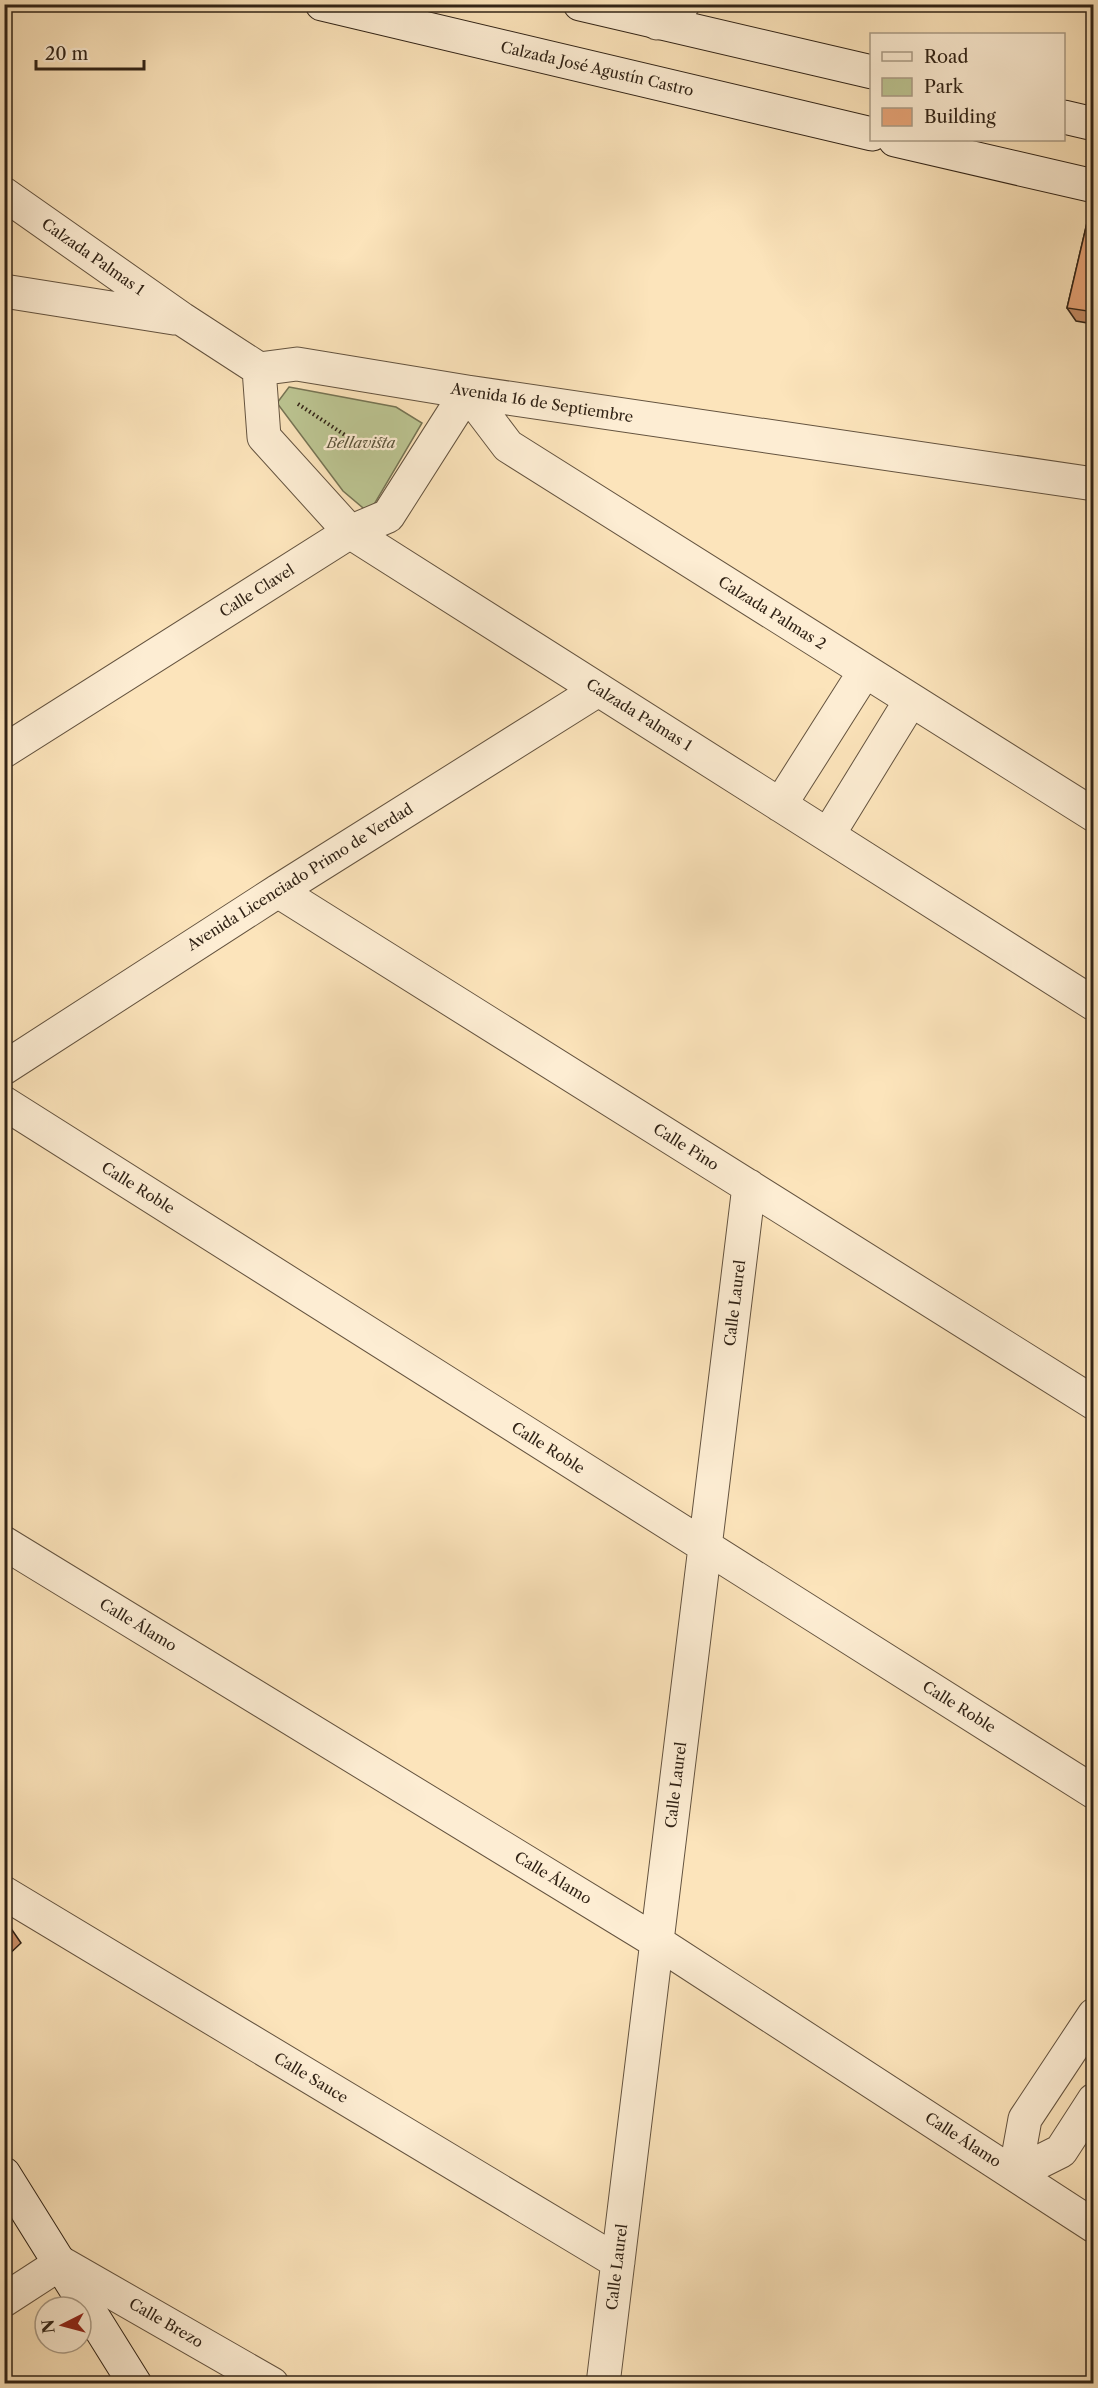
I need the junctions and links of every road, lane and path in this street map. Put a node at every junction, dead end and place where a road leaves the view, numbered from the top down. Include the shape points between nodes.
1 (322, 4) edge
2 (580, 4) edge
3 (670, 14) edge
4 (870, 71) edge
5 (1065, 117) edge
6 (1094, 123) edge
7 (870, 134) edge
8 (899, 141) edge
9 (1094, 186) edge
10 (4, 194) edge
11 (4, 291) edge
12 (182, 319) junction
13 (259, 369) junction
14 (467, 392) junction
15 (289, 399) dead end
16 (357, 443) dead end
17 (1094, 484) edge
18 (350, 532) junction
19 (865, 671) junction
20 (598, 690) junction
21 (911, 700) junction
22 (4, 752) edge
23 (780, 805) junction
24 (1094, 815) edge
25 (828, 835) junction
26 (278, 891) junction
27 (1094, 1004) edge
28 (4, 1068) edge
29 (4, 1103) edge
30 (749, 1186) junction
31 (1094, 1403) edge
32 (4, 1543) edge
33 (705, 1548) junction
34 (1094, 1792) edge
35 (4, 1893) edge
36 (657, 1942) junction
37 (1094, 2015) edge
38 (1094, 2100) edge
39 (4, 2174) edge
40 (1016, 2174) junction
41 (1094, 2226) edge
42 (618, 2262) junction
43 (61, 2264) junction
44 (4, 2300) edge
45 (135, 2384) edge
46 (272, 2384) edge
47 (603, 2384) edge

1 - 7 street, Calzada José Agustín Castro
2 - 3 street
3 - 4 street
5 - 6 street
8 - 9 street
10 - 12 street, Calzada Palmas 1
11 - 12 street
12 - 13 street
13 - 14 street, Avenida 16 de Septiembre via 297,364
13 - 18 street, Calzada Palmas 1 via 264,437
14 - 17 street, Avenida 16 de Septiembre
14 - 18 street, Calle Clavel via 388,516
14 - 19 street, Calzada Palmas 2 via 508,446
15 - 16 path
18 - 20 street, Calzada Palmas 1
18 - 22 street, Calle Clavel
19 - 21 street, Calzada Palmas 2
19 - 23 street
20 - 23 street, Calzada Palmas 1
20 - 26 street, Avenida Licenciado Primo de Verdad
21 - 24 street, Calzada Palmas 2
21 - 25 street
23 - 25 street, Calzada Palmas 1
25 - 27 street, Calzada Palmas 1
26 - 28 street, Avenida Licenciado Primo de Verdad
26 - 30 street, Calle Pino
29 - 33 street, Calle Roble
30 - 31 street, Calle Pino
30 - 33 street, Calle Laurel
32 - 36 street, Calle Álamo
33 - 34 street, Calle Roble
33 - 36 street, Calle Laurel
35 - 42 street, Calle Sauce
36 - 40 street, Calle Álamo
36 - 42 street, Calle Laurel
37 - 40 street via 1025,2119
38 - 40 street via 1061,2151
39 - 43 street
40 - 41 street, Calle Álamo
42 - 47 street, Calle Laurel
43 - 44 street
43 - 45 street
43 - 46 street, Calle Brezo

